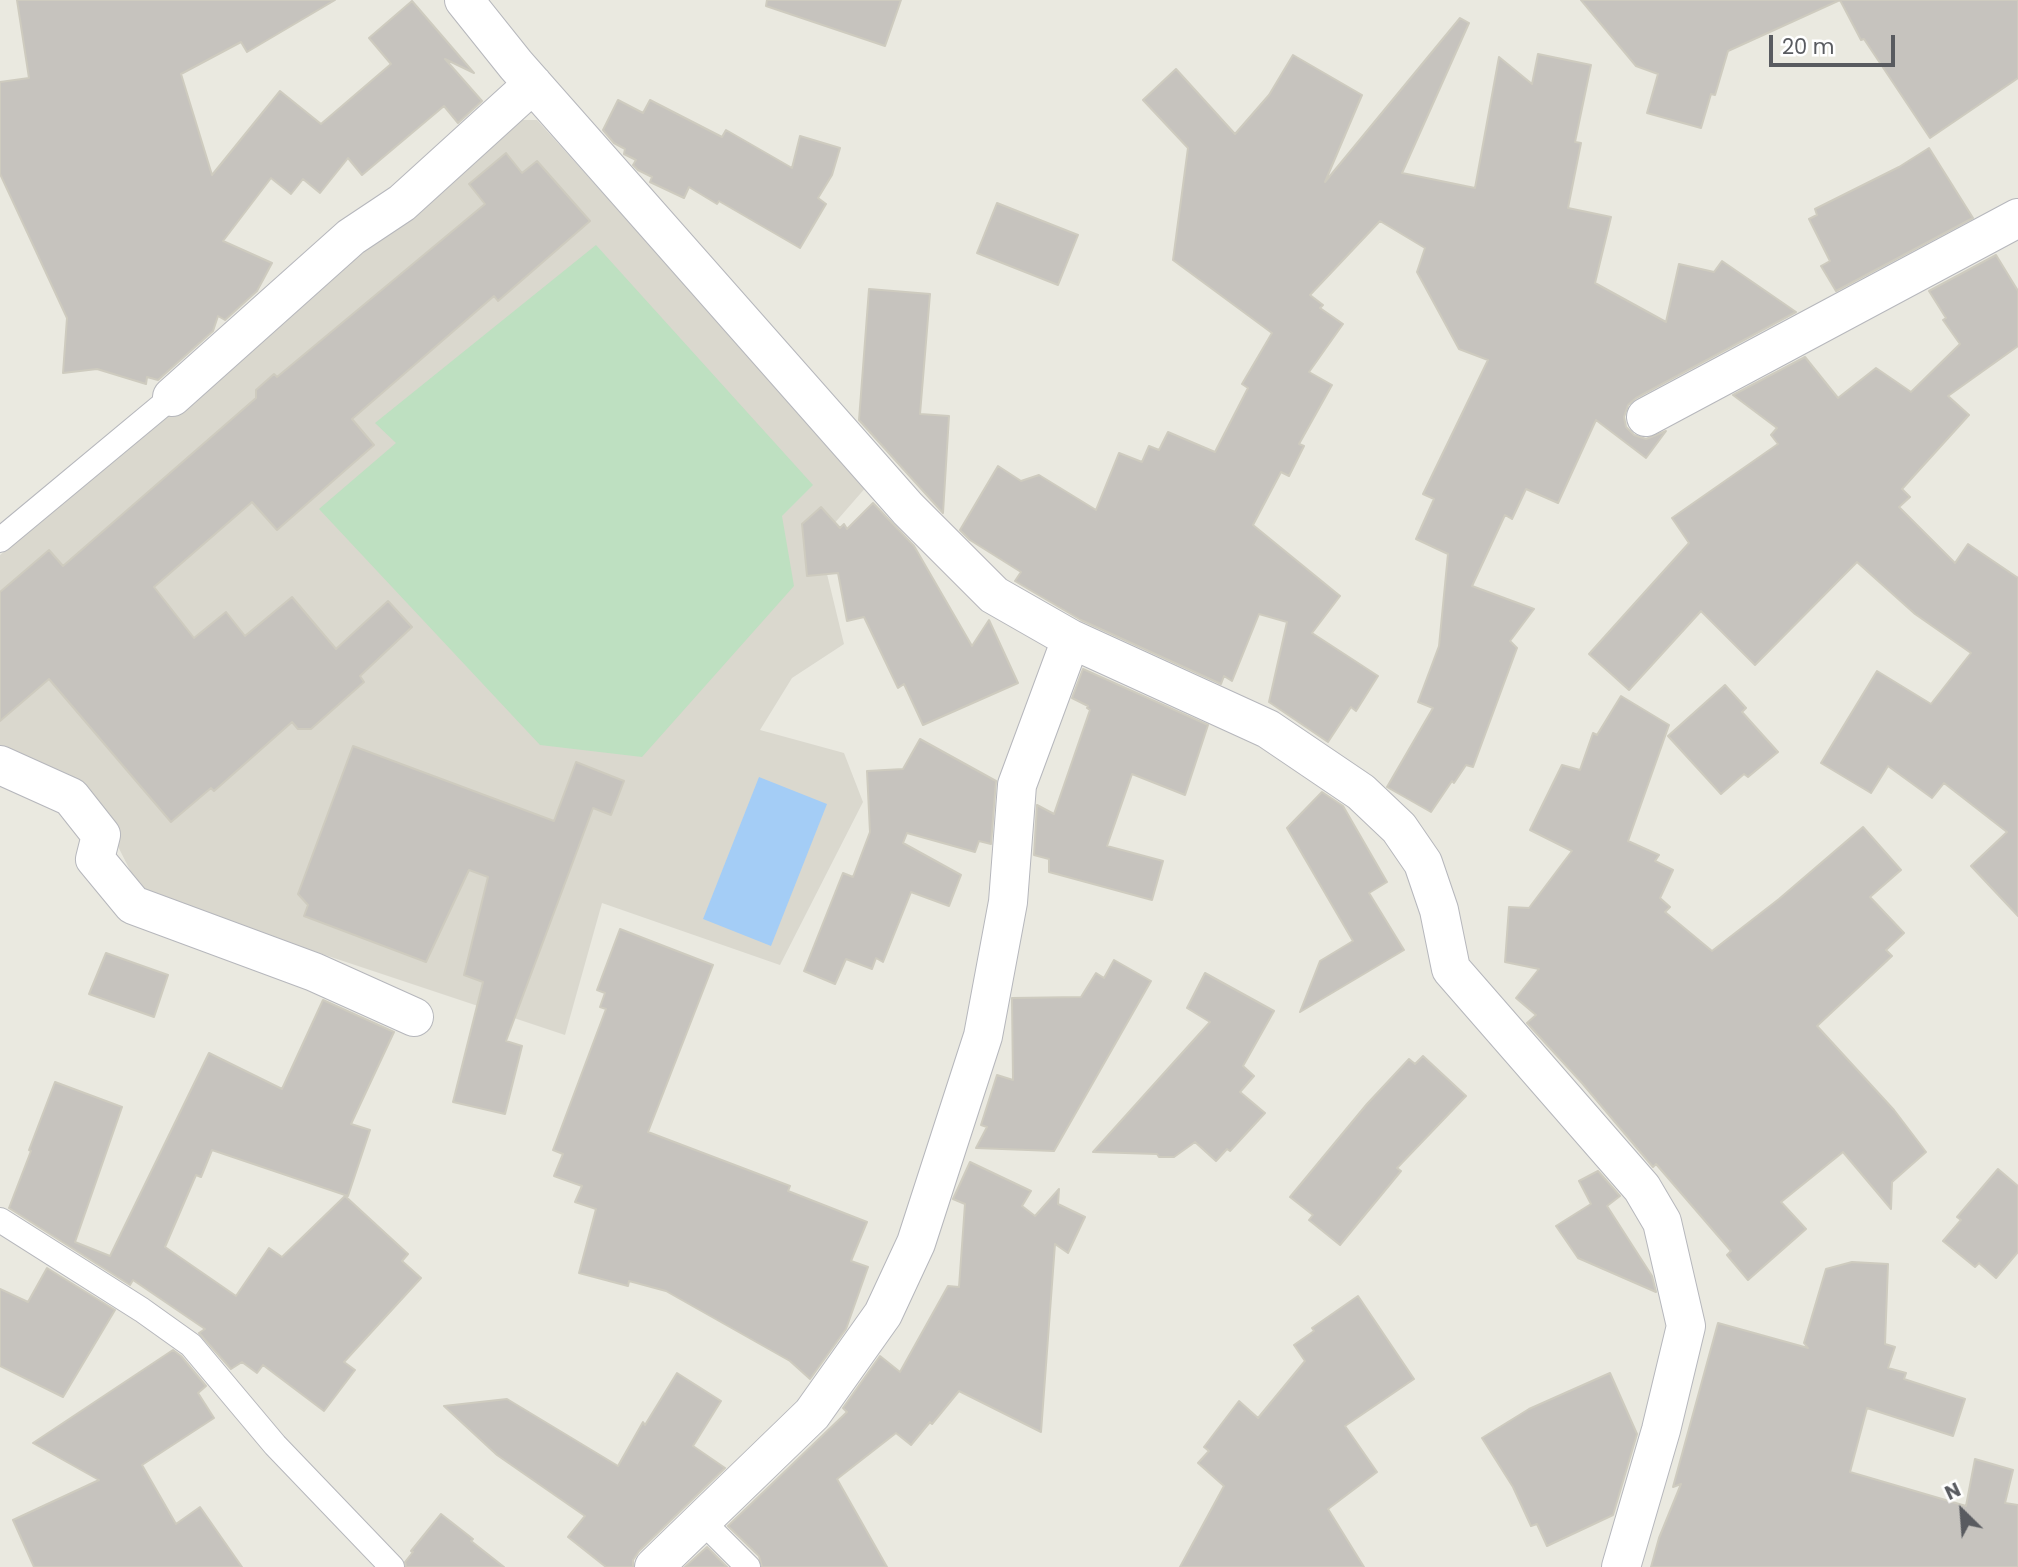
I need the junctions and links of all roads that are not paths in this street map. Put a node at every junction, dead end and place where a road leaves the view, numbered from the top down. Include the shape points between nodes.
1 (464, 0) edge
2 (533, 84) junction
3 (2018, 218) edge
4 (172, 397) joint
5 (1646, 417) dead end
6 (0, 540) edge
7 (1071, 639) junction
8 (0, 765) edge
9 (414, 1017) dead end
10 (0, 1220) edge
11 (703, 1522) junction
12 (392, 1567) edge
13 (654, 1567) edge
14 (748, 1567) edge
15 (1621, 1567) edge

1 - 2 street
2 - 4 street via 402,202 351,237
2 - 7 street via 908,509 994,595
3 - 5 street
4 - 6 lane
7 - 11 street via 1017,785 1008,902 983,1036 916,1243 883,1314 811,1414
7 - 15 street via 1268,729 1361,792 1399,828 1423,863 1440,910 1451,969 1642,1188 1662,1222 1686,1326
8 - 9 street via 71,797 101,835 95,859 133,905 314,972
10 - 12 lane via 191,1345 275,1445
11 - 13 street
11 - 14 lane

